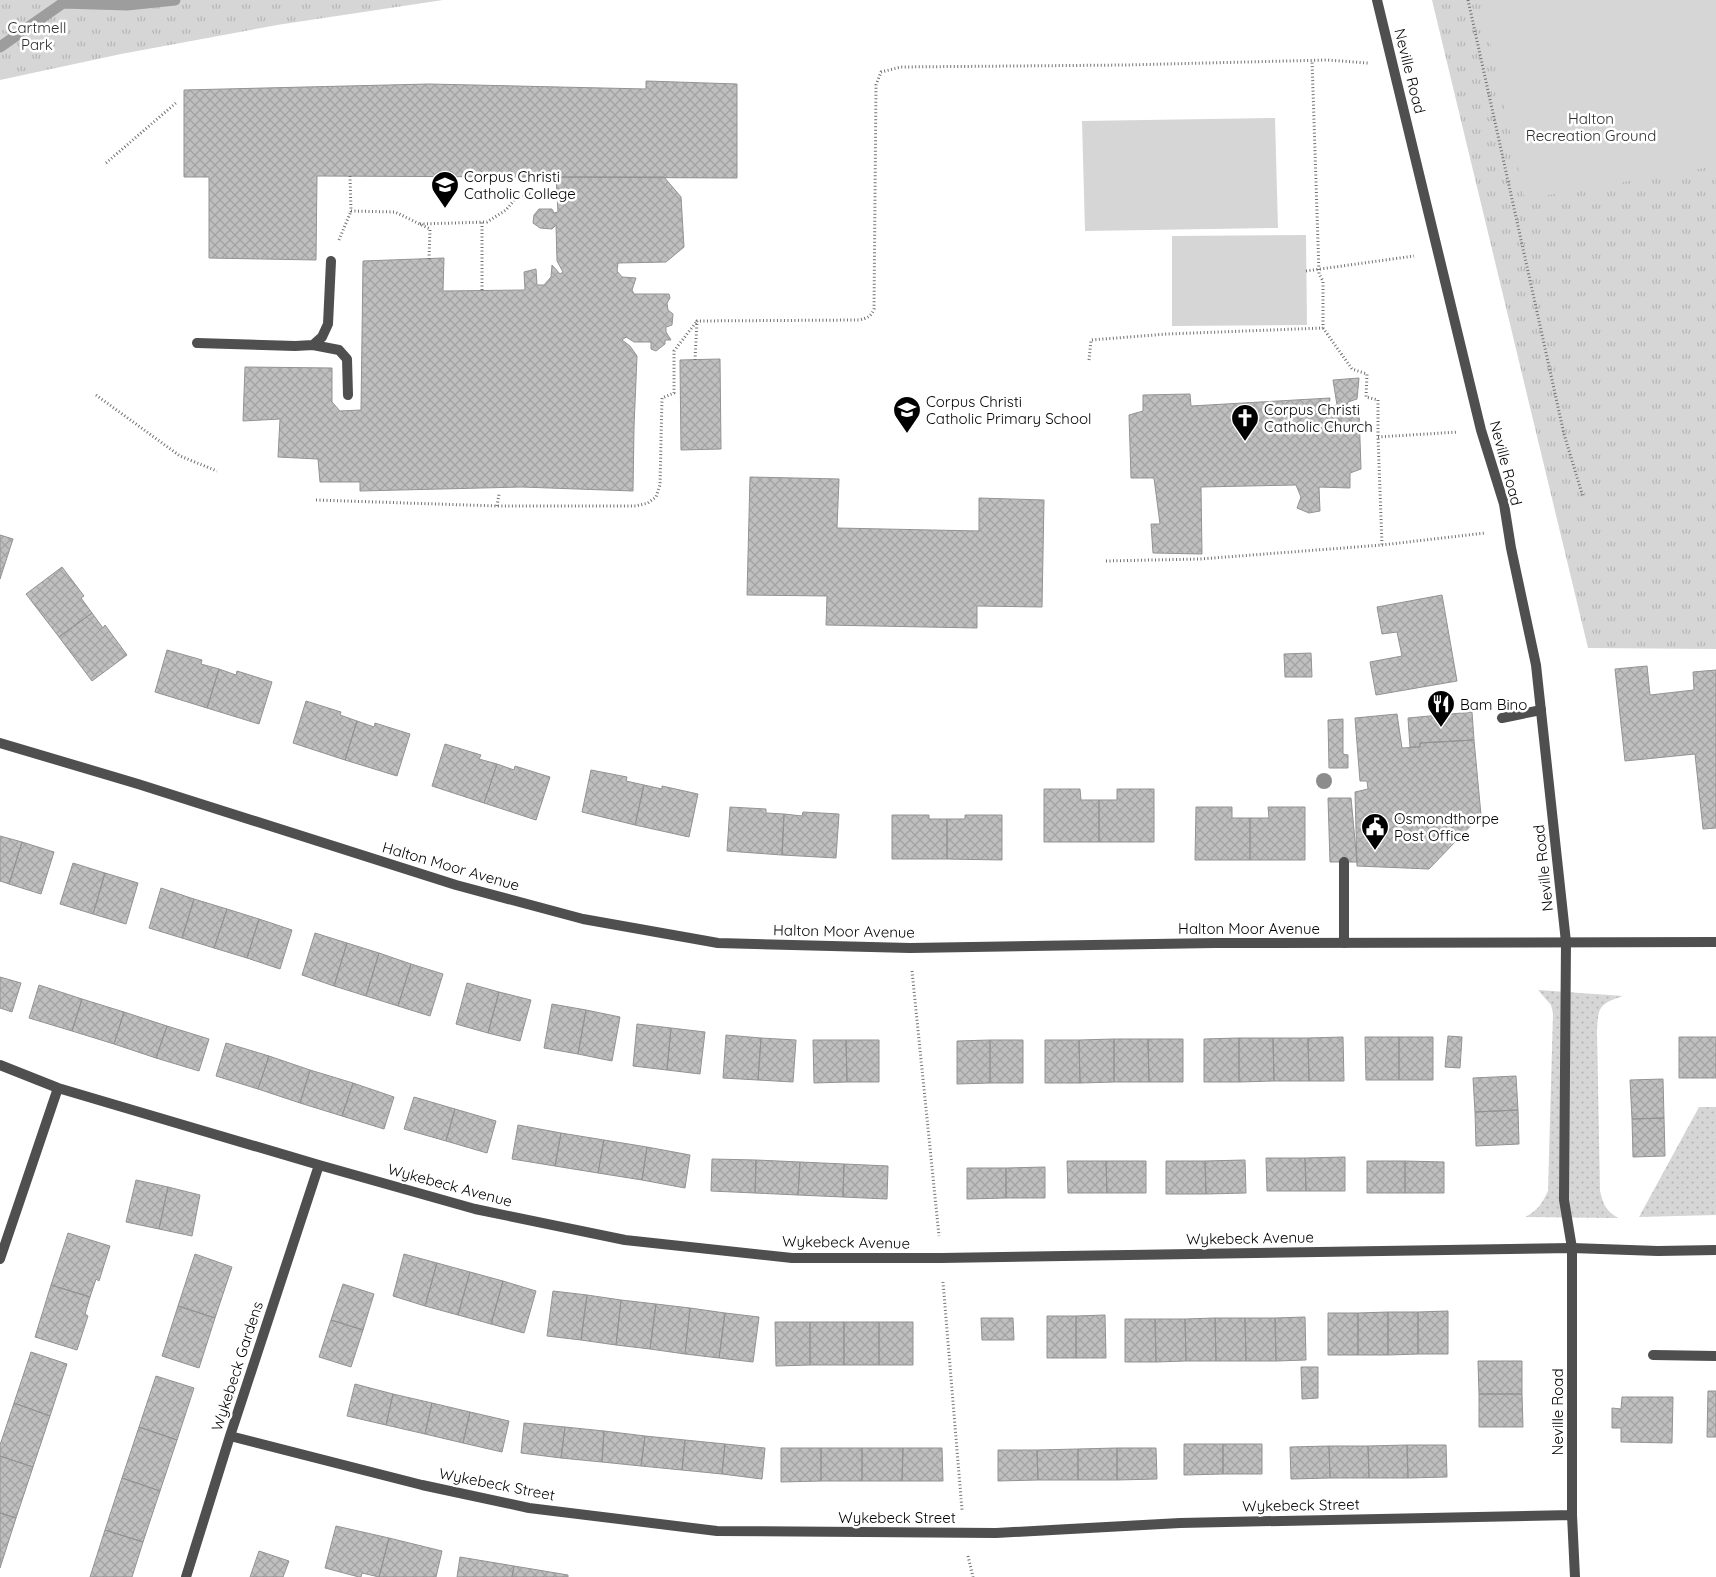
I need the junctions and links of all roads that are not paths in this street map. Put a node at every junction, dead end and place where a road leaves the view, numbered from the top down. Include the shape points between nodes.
1 (1377, 0) edge
2 (331, 261) road end
3 (197, 343) dead end
4 (313, 345) junction
5 (348, 395) dead end
6 (1541, 710) junction
7 (1502, 718) dead end
8 (0, 743) edge
9 (1344, 862) dead end
10 (1566, 942) junction
11 (1716, 942) edge
12 (1344, 943) junction
13 (0, 1065) edge
14 (58, 1088) junction
15 (319, 1165) junction
16 (1572, 1248) junction
17 (1716, 1250) edge
18 (0, 1258) edge
19 (1653, 1355) dead end
20 (1716, 1356) edge
21 (230, 1436) junction
22 (1572, 1515) junction
23 (186, 1577) edge
24 (1575, 1577) edge

1 - 6 street, Neville Road via 1482,430 1504,504 1536,665
2 - 4 street via 328,324 322,337
3 - 4 street
4 - 5 street via 339,350 347,359
6 - 7 street
6 - 10 street, Neville Road
8 - 12 street, Halton Moor Avenue via 456,886 582,919 718,942 910,948
9 - 12 street
10 - 11 street, Halton Moor Avenue
10 - 12 street, Halton Moor Avenue
10 - 16 street, Neville Road via 1564,1200
13 - 14 street, Wykebeck Avenue
14 - 15 street, Wykebeck Avenue
14 - 18 street
15 - 16 street, Wykebeck Avenue via 475,1209 625,1240 792,1258
15 - 21 street, Wykebeck Gardens
16 - 17 street, Wykebeck Avenue
16 - 22 street, Neville Road
19 - 20 street
21 - 22 street, Wykebeck Street via 422,1485 529,1508 718,1531 996,1532 1180,1523
21 - 23 street, Wykebeck Gardens
22 - 24 street, Neville Road

